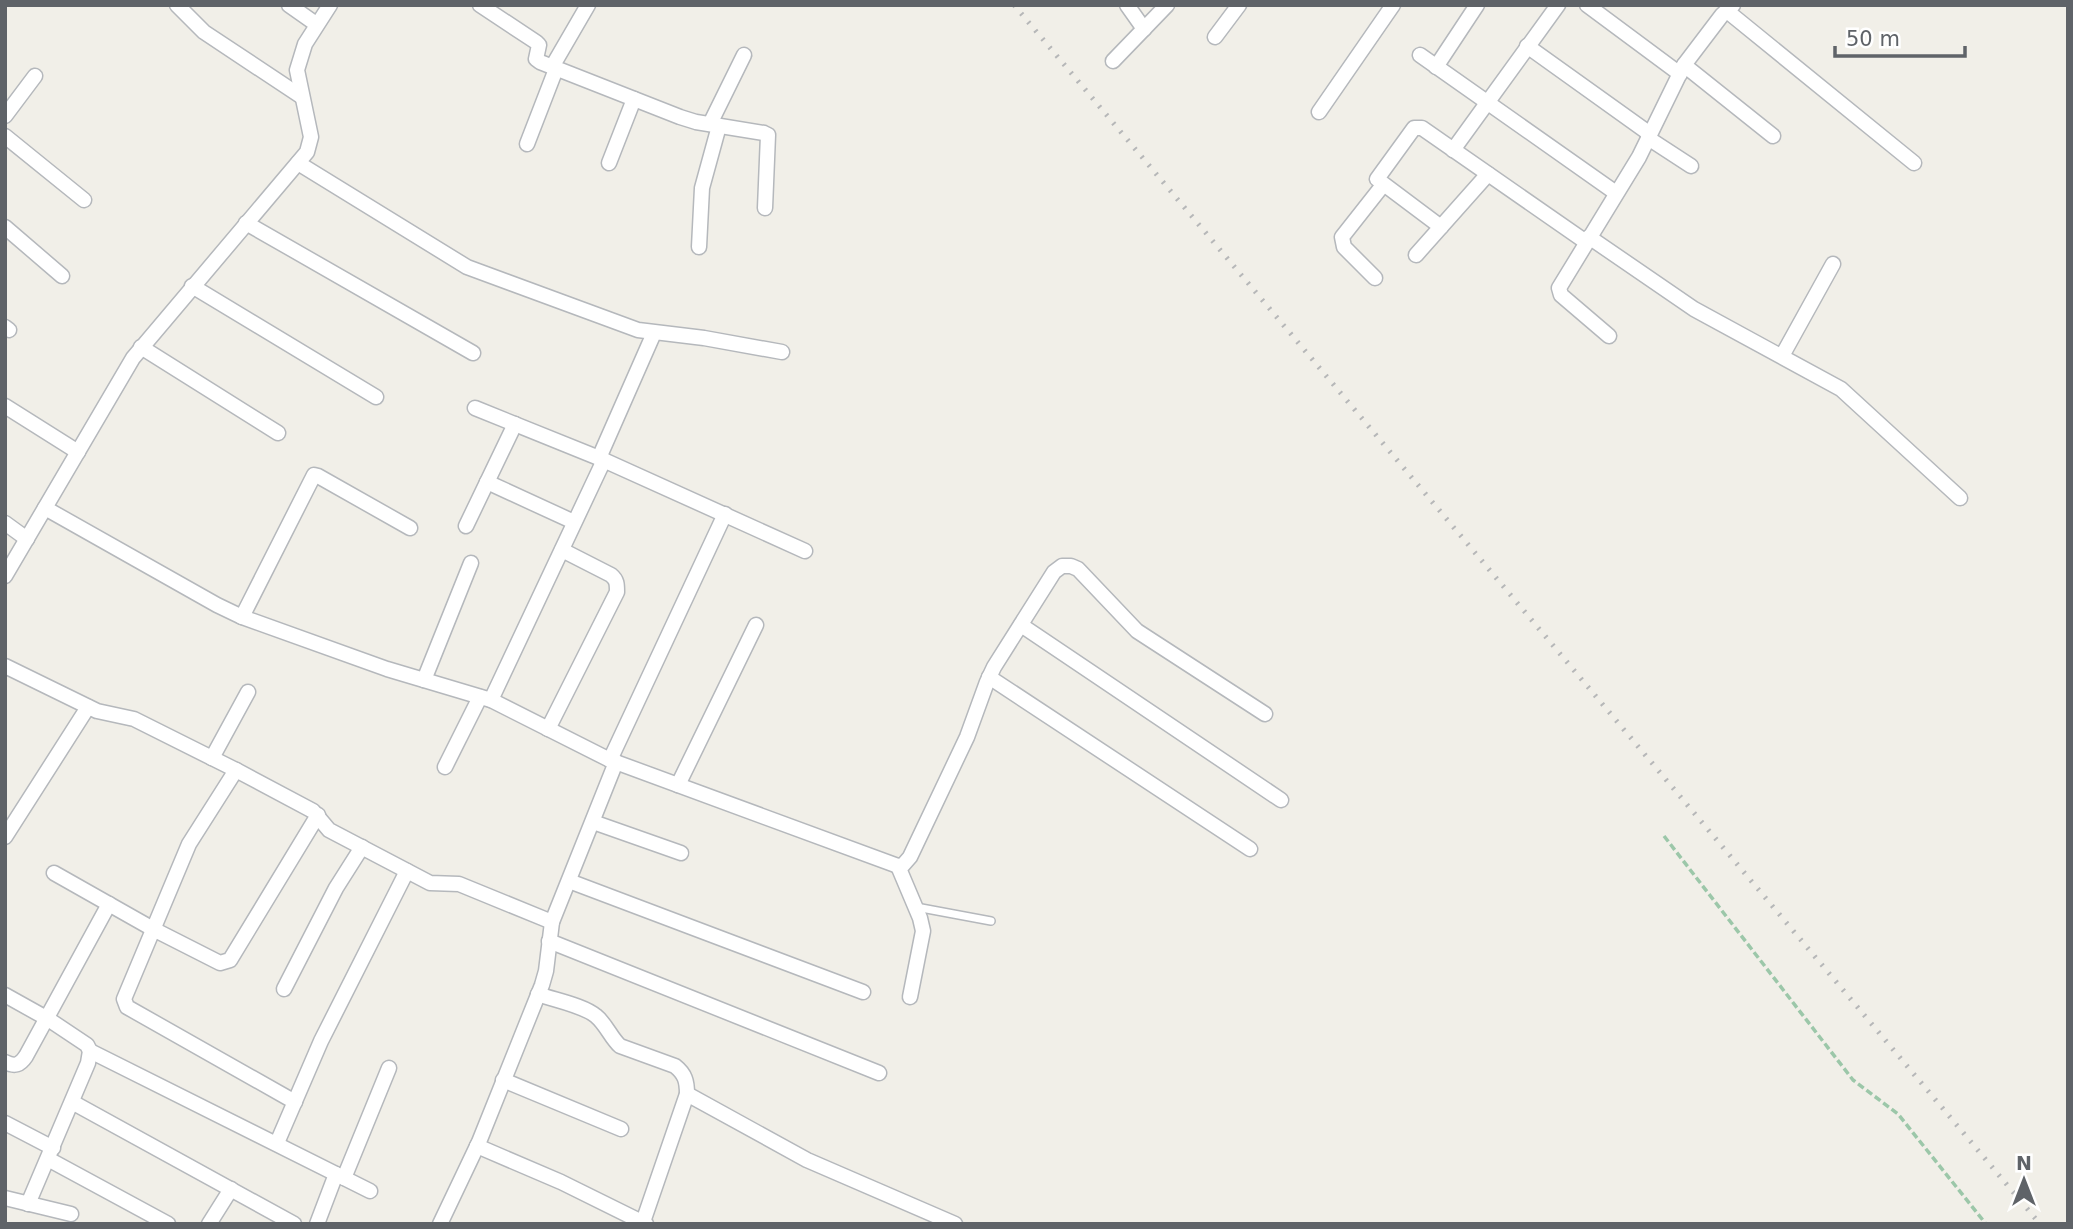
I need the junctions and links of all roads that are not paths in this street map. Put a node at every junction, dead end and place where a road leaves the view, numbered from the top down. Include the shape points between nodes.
1 (177, 5) edge
2 (289, 5) edge
3 (330, 5) edge
4 (480, 5) edge
5 (588, 5) edge
6 (1127, 5) edge
7 (1167, 5) edge
8 (1239, 5) edge
9 (1393, 5) edge
10 (1477, 5) edge
11 (1558, 5) edge
12 (1587, 5) edge
13 (1709, 5) edge
14 (1728, 10) edge
15 (316, 24) junction
16 (1144, 29) junction
17 (1215, 37) dead end
18 (1528, 46) junction
19 (744, 55) dead end
20 (1420, 55) dead end
21 (1113, 61) dead end
22 (1436, 66) junction
23 (554, 68) junction
24 (1682, 69) junction
25 (35, 76) dead end
26 (302, 97) junction
27 (634, 99) junction
28 (1486, 102) junction
29 (1319, 112) dead end
30 (5, 116) edge
31 (714, 125) junction
32 (5, 136) edge
33 (1649, 136) junction
34 (1773, 136) dead end
35 (527, 144) dead end
36 (1453, 150) junction
37 (298, 163) junction
38 (609, 163) dead end
39 (1914, 163) dead end
40 (1691, 166) dead end
41 (1488, 174) junction
42 (1383, 185) junction
43 (1616, 193) junction
44 (84, 200) dead end
45 (765, 208) dead end
46 (246, 223) junction
47 (5, 227) edge
48 (1441, 227) junction
49 (1588, 240) junction
50 (699, 247) dead end
51 (1416, 255) dead end
52 (1833, 264) dead end
53 (62, 276) dead end
54 (1375, 278) dead end
55 (192, 286) junction
56 (654, 333) junction
57 (1609, 336) dead end
58 (141, 347) junction
59 (782, 352) dead end
60 (473, 353) dead end
61 (1782, 356) junction
62 (376, 397) dead end
63 (5, 406) edge
64 (475, 408) dead end
65 (514, 424) junction
66 (278, 433) dead end
67 (78, 452) junction
68 (601, 459) junction
69 (487, 482) junction
70 (1960, 498) dead end
71 (45, 508) junction
72 (725, 514) junction
73 (5, 523) edge
74 (574, 523) junction
75 (466, 526) dead end
76 (410, 528) dead end
77 (27, 538) junction
78 (562, 550) junction
79 (805, 551) dead end
80 (471, 563) dead end
81 (5, 576) edge
82 (242, 617) junction
83 (756, 625) dead end
84 (1021, 625) junction
85 (5, 666) edge
86 (989, 677) junction
87 (424, 680) junction
88 (248, 692) dead end
89 (486, 698) junction
90 (88, 707) junction
91 (1265, 714) dead end
92 (548, 729) junction
93 (212, 758) junction
94 (613, 761) junction
95 (445, 767) dead end
96 (236, 770) junction
97 (678, 785) junction
98 (1281, 800) dead end
99 (318, 815) junction
100 (593, 821) junction
101 (5, 837) edge
102 (362, 847) junction
103 (1250, 849) dead end
104 (681, 853) dead end
105 (898, 866) junction
106 (408, 871) junction
107 (54, 873) dead end
108 (569, 881) junction
109 (109, 904) junction
110 (915, 907) junction
111 (991, 921) dead end
112 (552, 922) junction
113 (153, 929) junction
114 (549, 941) junction
115 (284, 989) dead end
116 (863, 992) dead end
117 (538, 994) junction
118 (5, 995) edge
119 (910, 997) dead end
120 (48, 1018) junction
121 (90, 1051) junction
122 (5, 1062) edge
123 (389, 1068) dead end
124 (879, 1073) dead end
125 (503, 1080) junction
126 (687, 1094) junction
127 (72, 1102) junction
128 (295, 1102) junction
129 (5, 1123) edge
130 (621, 1129) dead end
131 (277, 1143) junction
132 (477, 1146) junction
133 (50, 1154) junction
134 (340, 1176) junction
135 (231, 1189) junction
136 (370, 1191) dead end
137 (5, 1198) edge
138 (28, 1204) junction
139 (617, 1209) junction
140 (71, 1214) dead end
141 (644, 1223) edge
142 (168, 1224) edge
143 (209, 1224) edge
144 (294, 1224) edge
145 (317, 1224) edge
146 (440, 1224) edge
147 (608, 1224) edge
148 (955, 1224) edge

1 - 26 street via 204,32
2 - 15 street
3 - 15 street
4 - 23 street via 536,42 536,59
5 - 23 street
6 - 16 street
7 - 16 street
8 - 17 street
9 - 29 street
10 - 22 street
11 - 18 street
12 - 24 street
13 - 14 street
14 - 24 street
14 - 39 street
15 - 26 street via 297,70
16 - 21 street
18 - 28 street
18 - 33 street
19 - 31 street
20 - 22 street
22 - 28 street
23 - 27 street
23 - 35 street
24 - 33 street
24 - 34 street
25 - 30 street
26 - 37 street via 311,137
27 - 31 street
27 - 38 street
28 - 36 street
28 - 43 street
31 - 45 street via 768,135
31 - 50 street via 702,188
32 - 44 street
33 - 40 street
33 - 43 street
36 - 41 street
36 - 42 street via 1422,128 1414,128 1378,176
37 - 46 street
37 - 56 street via 467,267 622,326
41 - 48 street
41 - 49 street
42 - 48 street
42 - 54 street via 1342,237 1344,247
43 - 49 street
46 - 55 street
46 - 60 street
47 - 53 street
48 - 51 street
49 - 57 street via 1559,292
49 - 61 street via 1688,305
52 - 61 street
55 - 58 street
55 - 62 street
56 - 59 street
56 - 68 street
58 - 66 street
58 - 67 street
61 - 70 street via 1841,389
63 - 67 street
64 - 65 street
65 - 68 street
65 - 69 street
67 - 71 street
68 - 72 street
68 - 74 street
69 - 74 street
69 - 75 street
71 - 77 street
71 - 82 street
72 - 79 street
72 - 94 street
73 - 77 street
74 - 78 street
76 - 82 street via 314,475
77 - 81 street
78 - 89 street
78 - 92 street via 611,575 617,592
80 - 87 street
82 - 87 street
83 - 97 street
84 - 86 street
84 - 91 street via 1055,572 1071,566 1137,631
84 - 98 street
85 - 90 street
86 - 103 street
86 - 105 street via 967,737 916,845 907,862
87 - 89 street
88 - 93 street
89 - 92 street
89 - 95 street
90 - 93 street via 134,719
90 - 101 street
92 - 94 street
93 - 96 street
94 - 97 street
94 - 100 street
96 - 99 street
96 - 113 street via 189,844
97 - 105 street
99 - 102 street via 329,830
99 - 113 street via 230,960 220,964
100 - 104 street
100 - 108 street
102 - 106 street
102 - 115 street
105 - 110 street
106 - 112 street via 430,883 459,884
106 - 128 street
107 - 109 street
108 - 112 street
108 - 116 street
109 - 113 street
109 - 120 street
110 - 111 lane
110 - 119 street via 923,931
112 - 114 street
113 - 128 street via 124,999 127,1007
114 - 117 street
114 - 124 street
117 - 125 street
117 - 126 street via 587,1010 620,1046 676,1066 687,1082
118 - 120 street
120 - 121 street
120 - 122 street via 23,1062 12,1066
121 - 127 street
121 - 131 street
123 - 134 street
125 - 130 street
125 - 132 street
126 - 141 street
126 - 148 street via 807,1160
127 - 133 street
127 - 135 street
128 - 131 street
129 - 133 street
131 - 134 street
132 - 139 street
132 - 146 street
133 - 138 street
133 - 142 street
134 - 136 street
134 - 145 street
135 - 143 street
135 - 144 street
137 - 138 street
138 - 140 street
139 - 141 street
139 - 147 street

